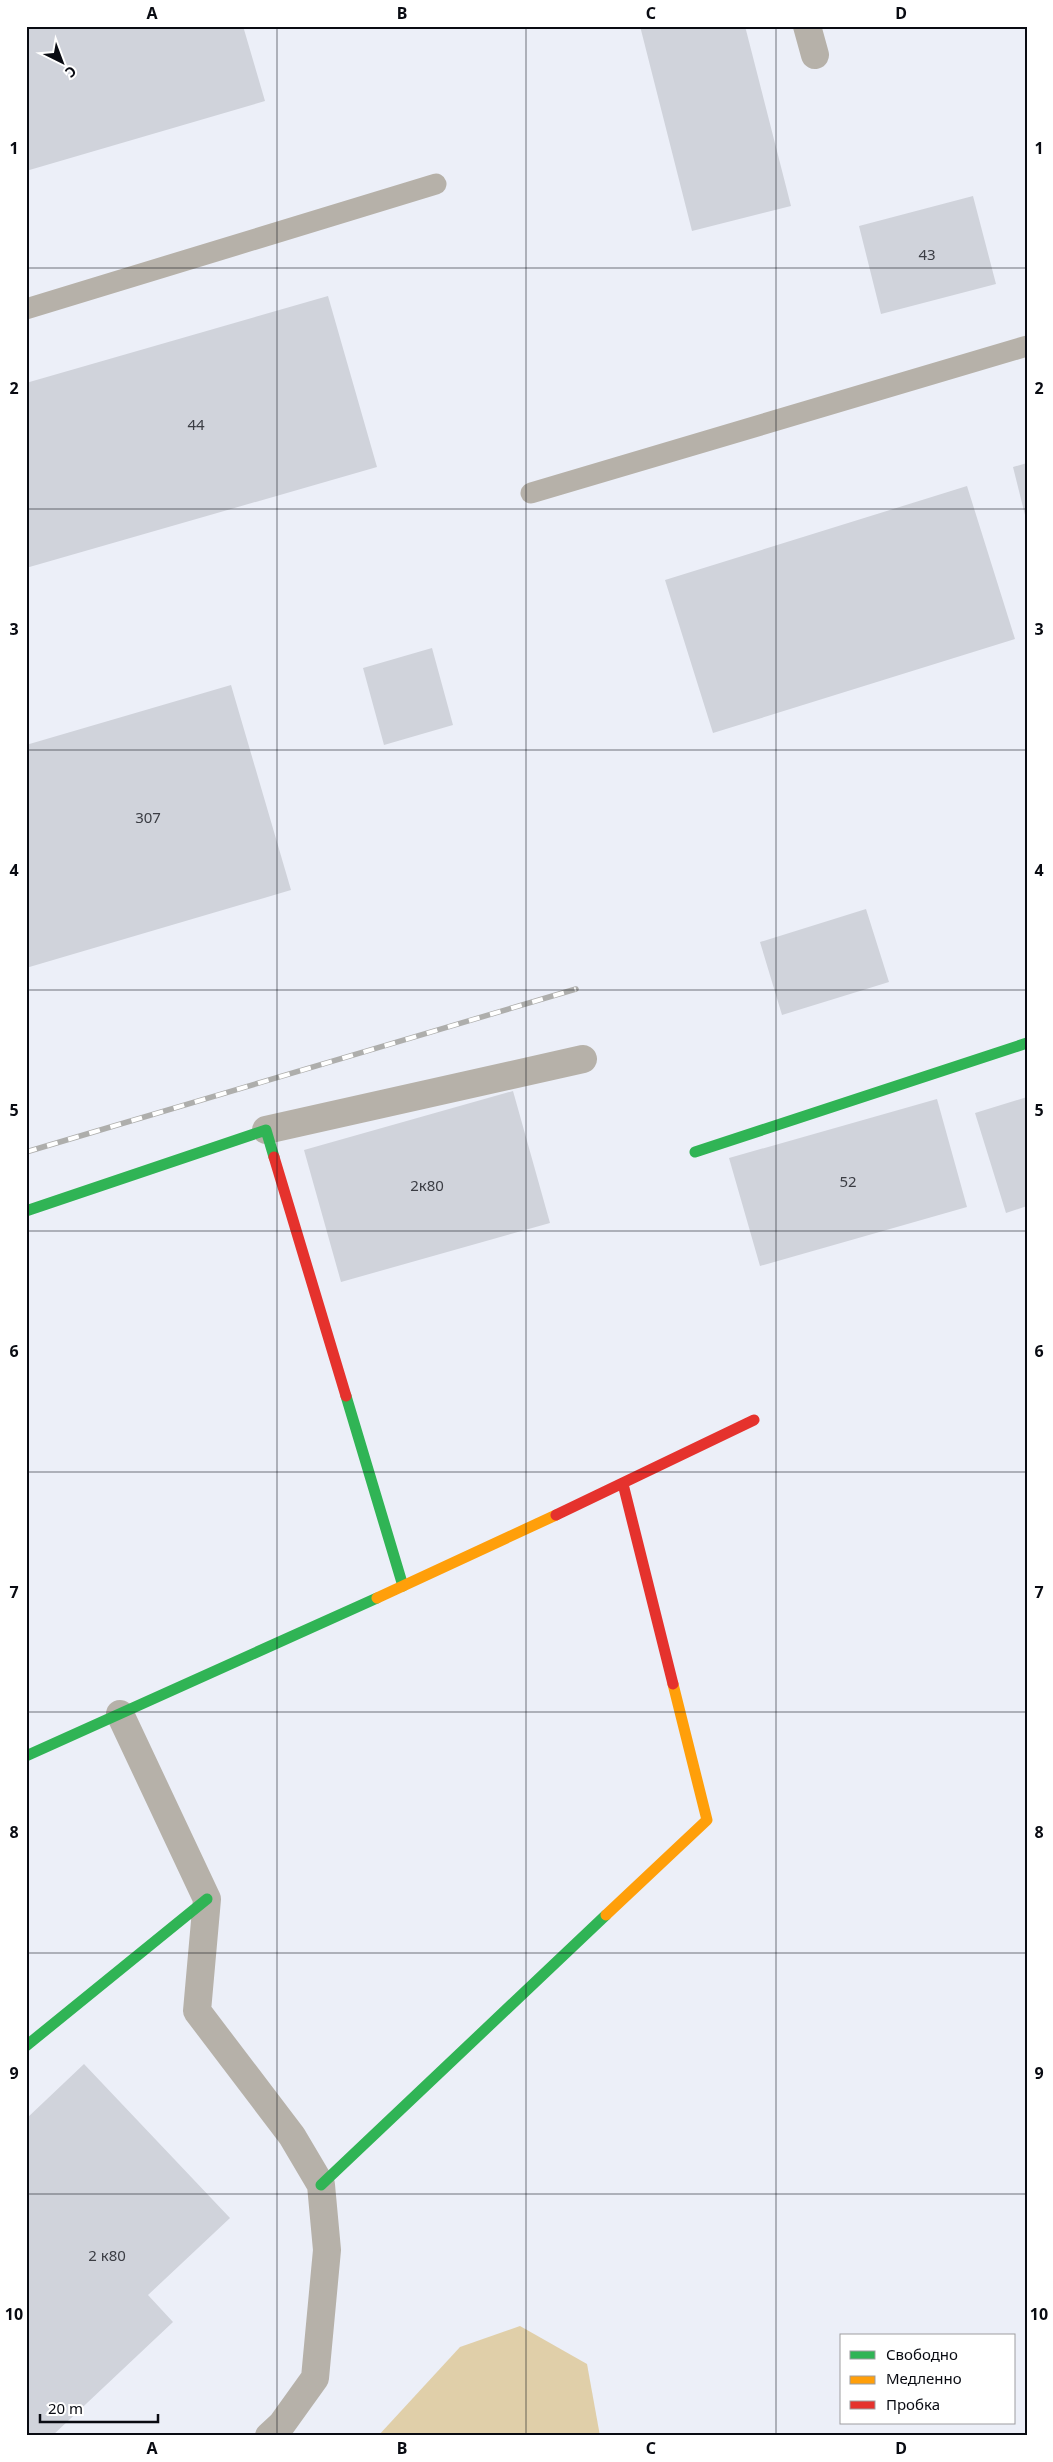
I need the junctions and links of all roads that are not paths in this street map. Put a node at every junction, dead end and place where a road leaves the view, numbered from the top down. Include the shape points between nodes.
1 (807, 26) edge
2 (816, 55) dead end
3 (436, 184) dead end
4 (26, 309) edge
5 (1027, 346) edge
6 (531, 493) dead end
7 (1027, 1043) edge
8 (583, 1059) dead end
9 (266, 1130) junction
10 (695, 1152) dead end
11 (26, 1211) edge
12 (754, 1420) dead end
13 (623, 1484) junction
14 (403, 1586) junction
15 (120, 1714) junction
16 (26, 1756) edge
17 (207, 1899) junction
18 (26, 2046) edge
19 (321, 2185) junction
20 (269, 2436) edge

1 - 2 street
3 - 4 lane
5 - 6 lane
7 - 10 street
8 - 9 street
9 - 11 street
9 - 14 street
12 - 13 street
13 - 14 street
13 - 19 street via 707,1820
14 - 15 street
15 - 16 street
15 - 17 street
17 - 18 street
17 - 19 street via 197,2010 292,2136
19 - 20 street via 327,2250 315,2378 282,2424

